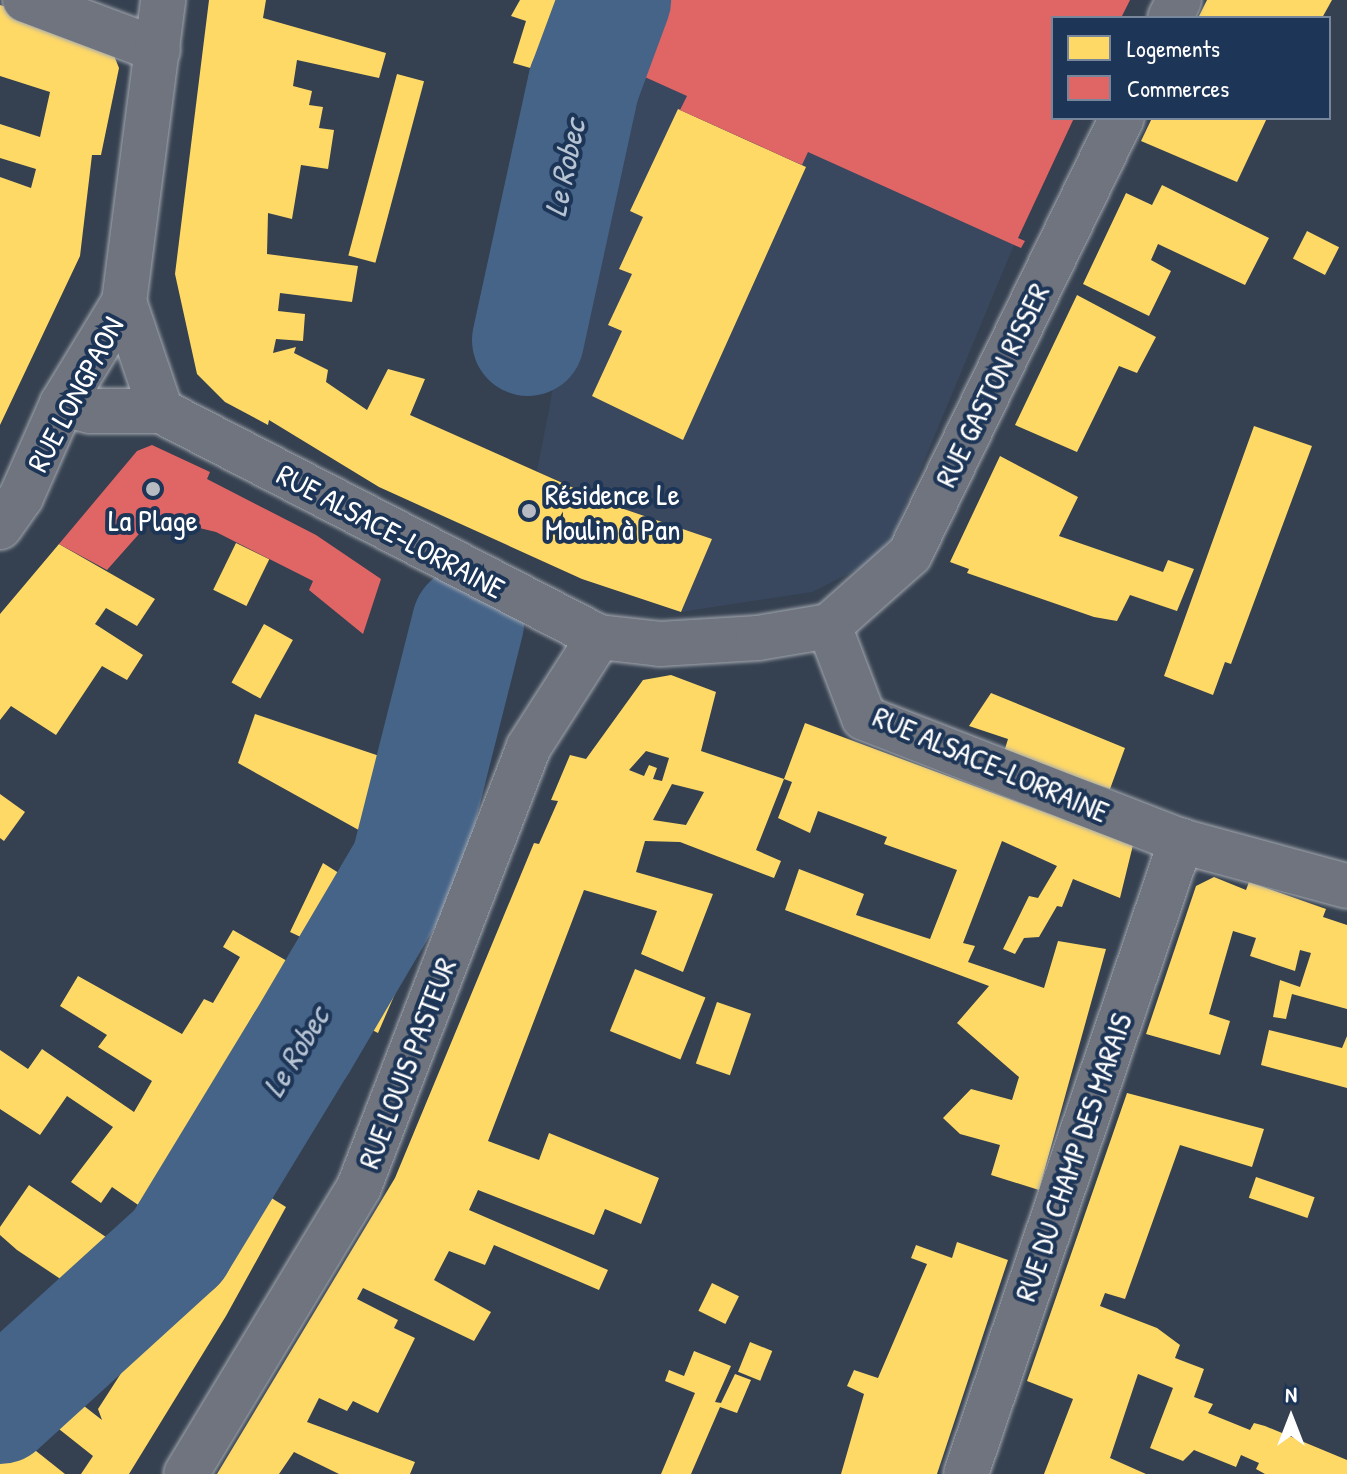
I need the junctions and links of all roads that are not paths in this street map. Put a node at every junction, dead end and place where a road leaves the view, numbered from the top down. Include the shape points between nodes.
1 (25, 0) edge
2 (163, 0) edge
3 (158, 50) junction
4 (1121, 120) edge
5 (124, 302) junction
6 (62, 404) junction
7 (161, 411) junction
8 (0, 527) edge
9 (829, 626) junction
10 (599, 637) junction
11 (1181, 841) junction
12 (1347, 886) edge
13 (186, 1474) edge
14 (966, 1474) edge

1 - 3 street
2 - 3 street
3 - 5 street
4 - 9 street, RUE GASTON RISSER via 910,554
5 - 6 street, RUE LONGPAON
5 - 7 street
6 - 7 street, RUE ALSACE-LORRAINE via 90,411
6 - 8 street, RUE LONGPAON via 21,497
7 - 10 street, RUE ALSACE-LORRAINE
9 - 10 street, RUE ALSACE-LORRAINE via 758,638 660,644
9 - 11 street, RUE ALSACE-LORRAINE via 864,718
10 - 13 street, RUE LOUIS PASTEUR via 528,748 359,1187
11 - 12 street, RUE ALSACE-LORRAINE
11 - 14 street, RUE DU CHAMP DES MARAIS

